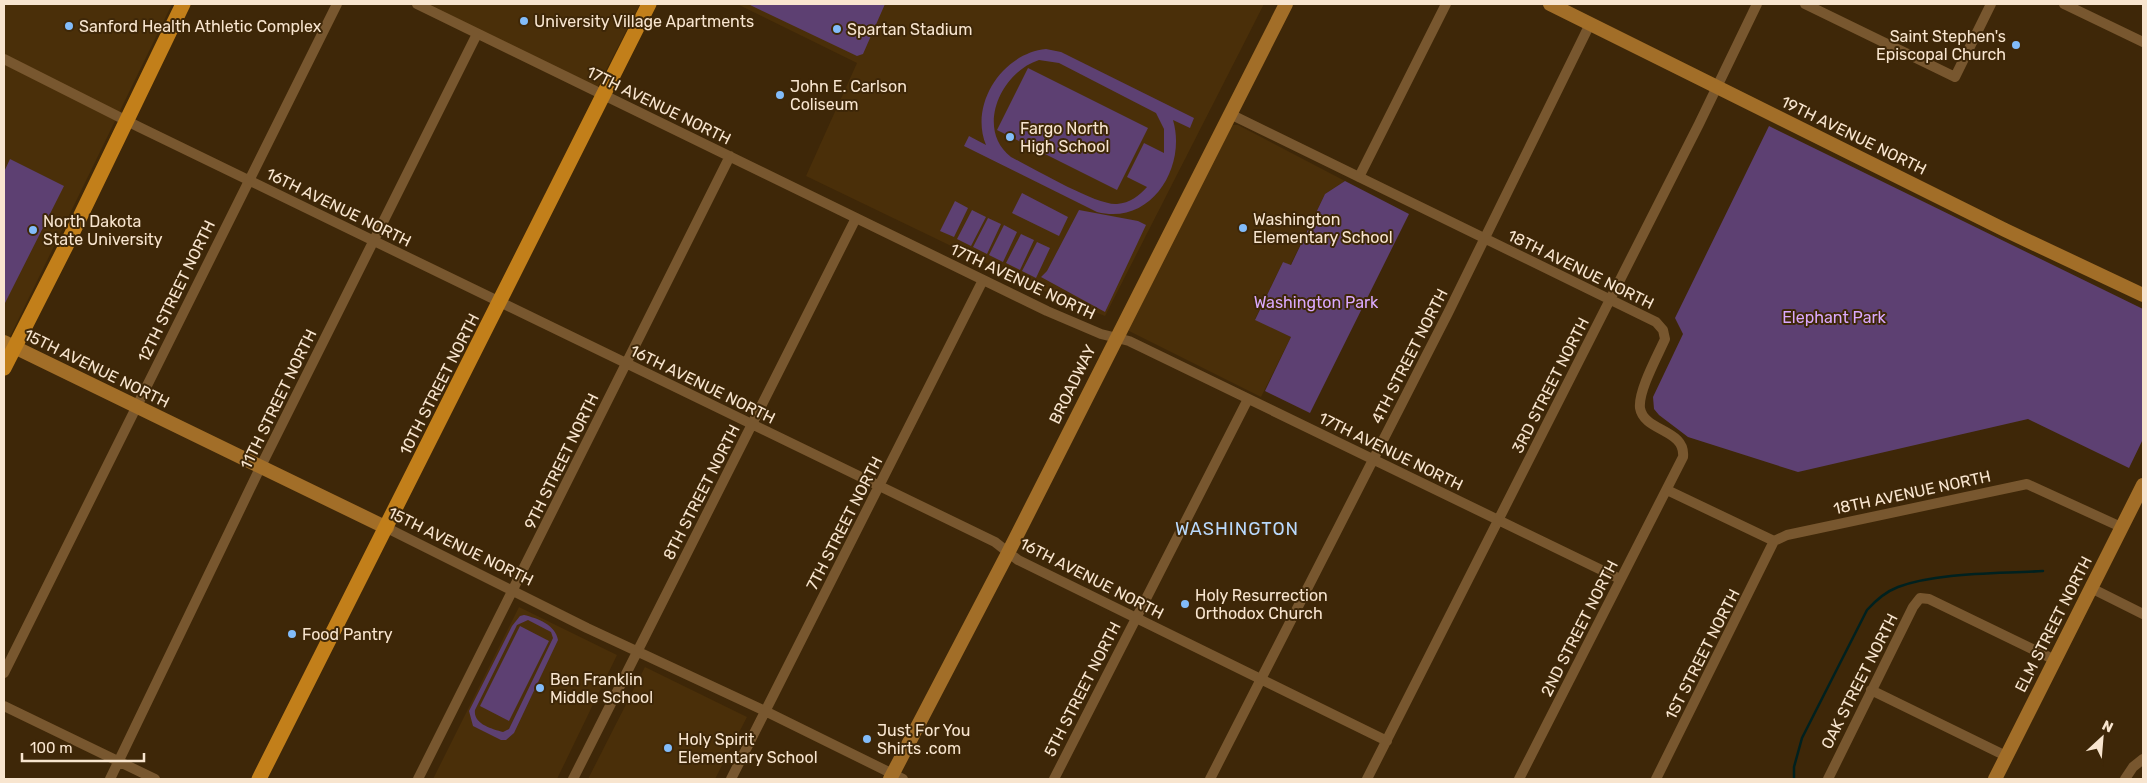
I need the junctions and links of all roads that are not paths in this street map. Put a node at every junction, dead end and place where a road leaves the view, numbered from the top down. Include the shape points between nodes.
1 (183, 4) edge
2 (337, 4) edge
3 (417, 4) edge
4 (649, 4) edge
5 (1286, 4) edge
6 (1446, 4) edge
7 (1550, 4) edge
8 (1757, 4) edge
9 (1805, 4) edge
10 (1991, 4) edge
11 (2064, 4) edge
12 (1590, 24) junction
13 (477, 34) junction
14 (2143, 42) edge
15 (4, 59) edge
16 (1717, 87) junction
17 (603, 94) junction
18 (1230, 114) junction
19 (127, 120) junction
20 (730, 156) junction
21 (1359, 177) junction
22 (249, 179) junction
23 (856, 218) junction
24 (1484, 238) junction
25 (374, 241) junction
26 (983, 280) junction
27 (2143, 295) edge
28 (1610, 300) junction
29 (500, 302) junction
30 (1115, 337) junction
31 (10, 345) edge
32 (626, 363) junction
33 (4, 368) edge
34 (1248, 399) junction
35 (136, 406) junction
36 (752, 424) junction
37 (1374, 459) junction
38 (261, 466) junction
39 (2143, 485) edge
40 (879, 486) junction
41 (1667, 490) junction
42 (1498, 520) junction
43 (386, 528) junction
44 (2121, 528) junction
45 (1774, 541) junction
46 (1008, 553) junction
47 (1620, 579) junction
48 (2091, 588) junction
49 (513, 591) junction
50 (2143, 614) edge
51 (1136, 617) junction
52 (637, 650) junction
53 (2055, 660) junction
54 (4, 673) edge
55 (1261, 679) junction
56 (1871, 690) junction
57 (4, 706) edge
58 (765, 711) junction
59 (1387, 741) junction
60 (2006, 756) junction
61 (2143, 759) edge
62 (118, 762) junction
63 (895, 778) edge
64 (110, 779) edge
65 (155, 779) edge
66 (259, 779) edge
67 (418, 779) edge
68 (573, 779) edge
69 (731, 779) edge
70 (1054, 779) edge
71 (1210, 779) edge
72 (1367, 779) edge
73 (1519, 779) edge
74 (1656, 779) edge
75 (1828, 779) edge
76 (1995, 779) edge
77 (2125, 779) edge

1 - 19 main road
2 - 22 street, 12TH STREET NORTH
3 - 13 street, 17TH AVENUE NORTH
4 - 17 main road, 10TH STREET NORTH
5 - 18 street, BROADWAY
6 - 21 street
7 - 12 street, 19TH AVENUE NORTH
8 - 16 street, 3RD STREET NORTH
9 - 10 street via 1955,77
11 - 14 street
12 - 16 street, 19TH AVENUE NORTH
12 - 24 street, 4TH STREET NORTH
13 - 17 street, 17TH AVENUE NORTH
13 - 25 street, 11TH STREET NORTH
15 - 19 street, 16TH AVENUE NORTH
16 - 27 street, 19TH AVENUE NORTH
16 - 28 street, 3RD STREET NORTH
17 - 20 street, 17TH AVENUE NORTH
17 - 29 main road, 10TH STREET NORTH
18 - 21 street, 18TH AVENUE NORTH
18 - 30 street, BROADWAY
19 - 22 street, 16TH AVENUE NORTH
19 - 31 main road
20 - 23 street, 17TH AVENUE NORTH
20 - 32 street, 9TH STREET NORTH
21 - 24 street, 18TH AVENUE NORTH
22 - 25 street, 16TH AVENUE NORTH
22 - 35 street, 12TH STREET NORTH
23 - 26 street, 17TH AVENUE NORTH
23 - 36 street, 8TH STREET NORTH
24 - 28 street, 18TH AVENUE NORTH
24 - 37 street, 4TH STREET NORTH
25 - 29 street, 16TH AVENUE NORTH
25 - 38 street, 11TH STREET NORTH
26 - 30 street, 17TH AVENUE NORTH via 1047,311
26 - 40 street, 7TH STREET NORTH
28 - 41 street, 18TH AVENUE NORTH via 1656,322 1663,330 1665,339 1641,396 1640,408 1650,422 1683,446 1683,457
28 - 42 street, 3RD STREET NORTH
29 - 32 street, 16TH AVENUE NORTH
29 - 43 main road, 10TH STREET NORTH
30 - 34 street, 17TH AVENUE NORTH
30 - 46 street, BROADWAY
31 - 33 main road
31 - 35 street, 15TH AVENUE NORTH
32 - 36 street, 16TH AVENUE NORTH
32 - 49 street, 9TH STREET NORTH
34 - 37 street, 17TH AVENUE NORTH
34 - 51 street, 5TH STREET NORTH
35 - 38 street, 15TH AVENUE NORTH
35 - 54 street, 12TH STREET NORTH
36 - 40 street, 16TH AVENUE NORTH
36 - 52 street, 8TH STREET NORTH
37 - 42 street, 17TH AVENUE NORTH
37 - 55 street, 4TH STREET NORTH
38 - 43 street, 15TH AVENUE NORTH
38 - 62 street, 11TH STREET NORTH
39 - 44 street, ELM STREET NORTH
40 - 46 street, 16TH AVENUE NORTH via 995,542
40 - 58 street, 7TH STREET NORTH
41 - 45 street
41 - 47 street, 2ND STREET NORTH
42 - 47 street, 17TH AVENUE NORTH
42 - 59 street, 3RD STREET NORTH
43 - 49 street, 15TH AVENUE NORTH
43 - 66 main road, 10TH STREET NORTH
44 - 45 street, 18TH AVENUE NORTH via 2027,484 1787,535
44 - 48 street, ELM STREET NORTH
45 - 74 street, 1ST STREET NORTH
46 - 51 street, 16TH AVENUE NORTH
46 - 63 street, BROADWAY
47 - 73 street, 2ND STREET NORTH
48 - 50 street
48 - 53 street, ELM STREET NORTH
49 - 52 street, 15TH AVENUE NORTH
49 - 67 street, 9TH STREET NORTH
51 - 55 street, 16TH AVENUE NORTH
51 - 70 street, 5TH STREET NORTH
52 - 58 street, 15TH AVENUE NORTH
52 - 68 street, 8TH STREET NORTH
53 - 56 street, OAK STREET NORTH via 1929,598 1920,598
53 - 60 street, ELM STREET NORTH
55 - 59 street, 16TH AVENUE NORTH
55 - 71 street, 4TH STREET NORTH
56 - 60 street
56 - 75 street, OAK STREET NORTH
57 - 62 street
58 - 63 street, 15TH AVENUE NORTH
58 - 69 street, 7TH STREET NORTH
59 - 72 street, 3RD STREET NORTH
60 - 76 street, ELM STREET NORTH
61 - 77 street via 2133,766
62 - 64 street, 11TH STREET NORTH
62 - 65 street

